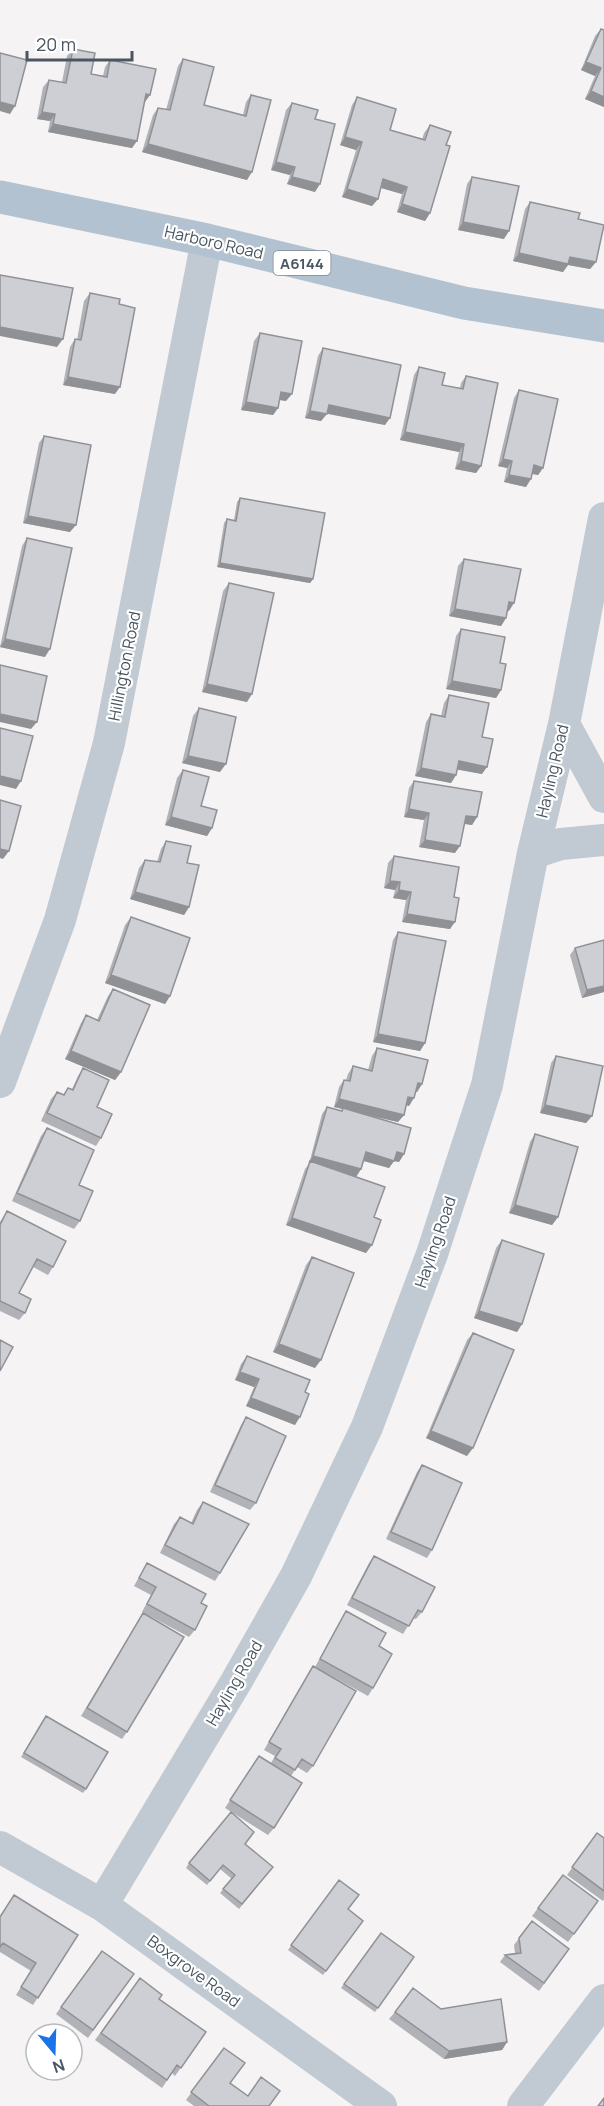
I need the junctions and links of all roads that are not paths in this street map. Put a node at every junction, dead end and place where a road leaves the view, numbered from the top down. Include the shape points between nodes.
1 (0, 197) edge
2 (207, 240) junction
3 (604, 326) edge
4 (604, 518) edge
5 (564, 724) junction
6 (604, 797) edge
7 (604, 840) edge
8 (534, 853) junction
9 (0, 1082) edge
10 (0, 1847) edge
11 (102, 1905) junction
12 (604, 2000) edge
13 (381, 2106) edge
14 (523, 2106) edge

1 - 2 main road, Harboro Road / A6144
2 - 3 main road, Harboro Road / A6144 via 464,303
2 - 9 street, Hillington Road via 109,743 60,920
4 - 5 street, Hayling Road
5 - 6 street
5 - 8 street, Hayling Road
7 - 8 street via 561,844
8 - 11 street, Hayling Road via 487,1085 432,1254 367,1427 297,1576
10 - 11 street, Boxgrove Road
11 - 13 street, Boxgrove Road
12 - 14 street

